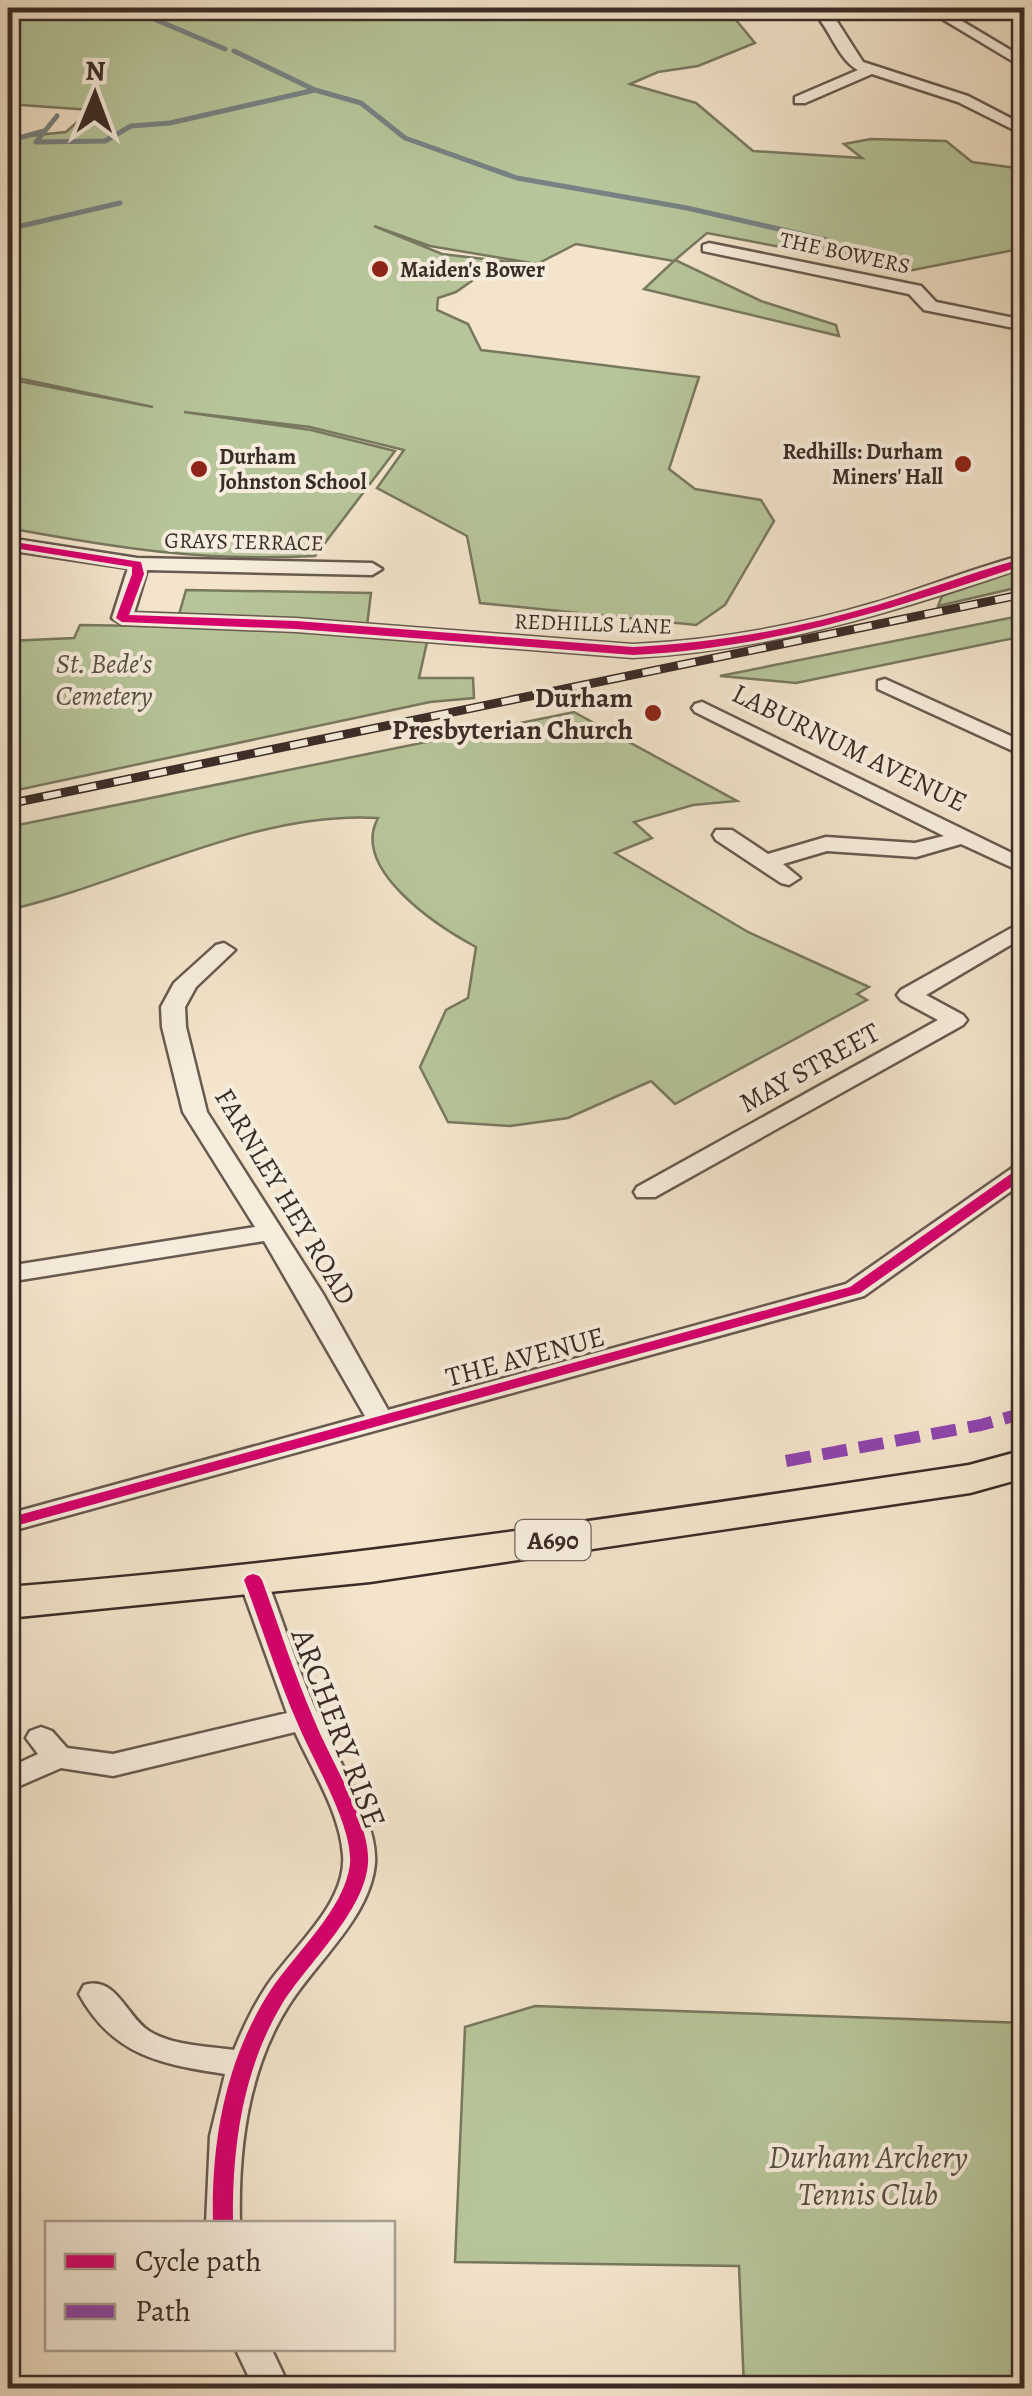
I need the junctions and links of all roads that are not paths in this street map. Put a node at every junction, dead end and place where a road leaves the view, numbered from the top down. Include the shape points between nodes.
1 (817, 8) edge
2 (931, 8) edge
3 (1024, 46) edge
4 (1002, 50) junction
5 (1024, 64) edge
6 (870, 70) junction
7 (800, 100) dead end
8 (1024, 131) edge
9 (709, 248) dead end
10 (1024, 325) edge
11 (8, 544) edge
12 (1024, 560) edge
13 (137, 564) junction
14 (372, 569) dead end
15 (148, 622) joint
16 (885, 686) dead end
17 (702, 708) dead end
18 (1024, 750) edge
19 (724, 835) dead end
20 (963, 837) junction
21 (766, 862) junction
22 (1024, 867) edge
23 (789, 878) dead end
24 (1024, 928) edge
25 (224, 950) dead end
26 (1024, 1171) edge
27 (646, 1192) dead end
28 (270, 1232) junction
29 (8, 1274) edge
30 (381, 1421) junction
31 (1024, 1464) edge
32 (8, 1523) edge
33 (253, 1580) junction
34 (8, 1603) edge
35 (304, 1719) junction
36 (8, 1780) edge
37 (95, 1994) dead end
38 (245, 2064) junction
39 (223, 2221) edge
40 (254, 2351) edge
41 (272, 2388) edge

1 - 6 street via 835,20 848,58
2 - 4 street
3 - 4 street
4 - 5 street
6 - 7 street
6 - 8 street via 964,99
9 - 10 street, THE BOWERS via 915,290 930,306
11 - 13 street
12 - 15 street, REDHILLS LANE via 790,630 678,650
13 - 14 street, GRAYS TERRACE
13 - 15 street, GRAYS TERRACE via 122,618
16 - 18 street
17 - 20 street, LABURNUM AVENUE
19 - 21 street
20 - 21 street via 916,850 826,844
20 - 22 street, LABURNUM AVENUE
21 - 23 street
24 - 27 street, MAY STREET via 909,995 955,1020
25 - 28 street, FARNLEY HEY ROAD via 186,982 173,1007 174,1027 195,1112
26 - 30 street, THE AVENUE via 856,1290
28 - 29 street
28 - 30 street, FARNLEY HEY ROAD
30 - 32 street, THE AVENUE
31 - 33 highway, A690 via 970,1479
33 - 34 highway, A690
33 - 35 street, ARCHERY RISE
35 - 36 street, ARCHERY RISE via 113,1765 50,1747
35 - 38 street, ARCHERY RISE via 360,1861 352,1891 276,1999
37 - 38 street via 136,2039 165,2052
38 - 39 street, ARCHERY RISE via 228,2120
40 - 41 street

